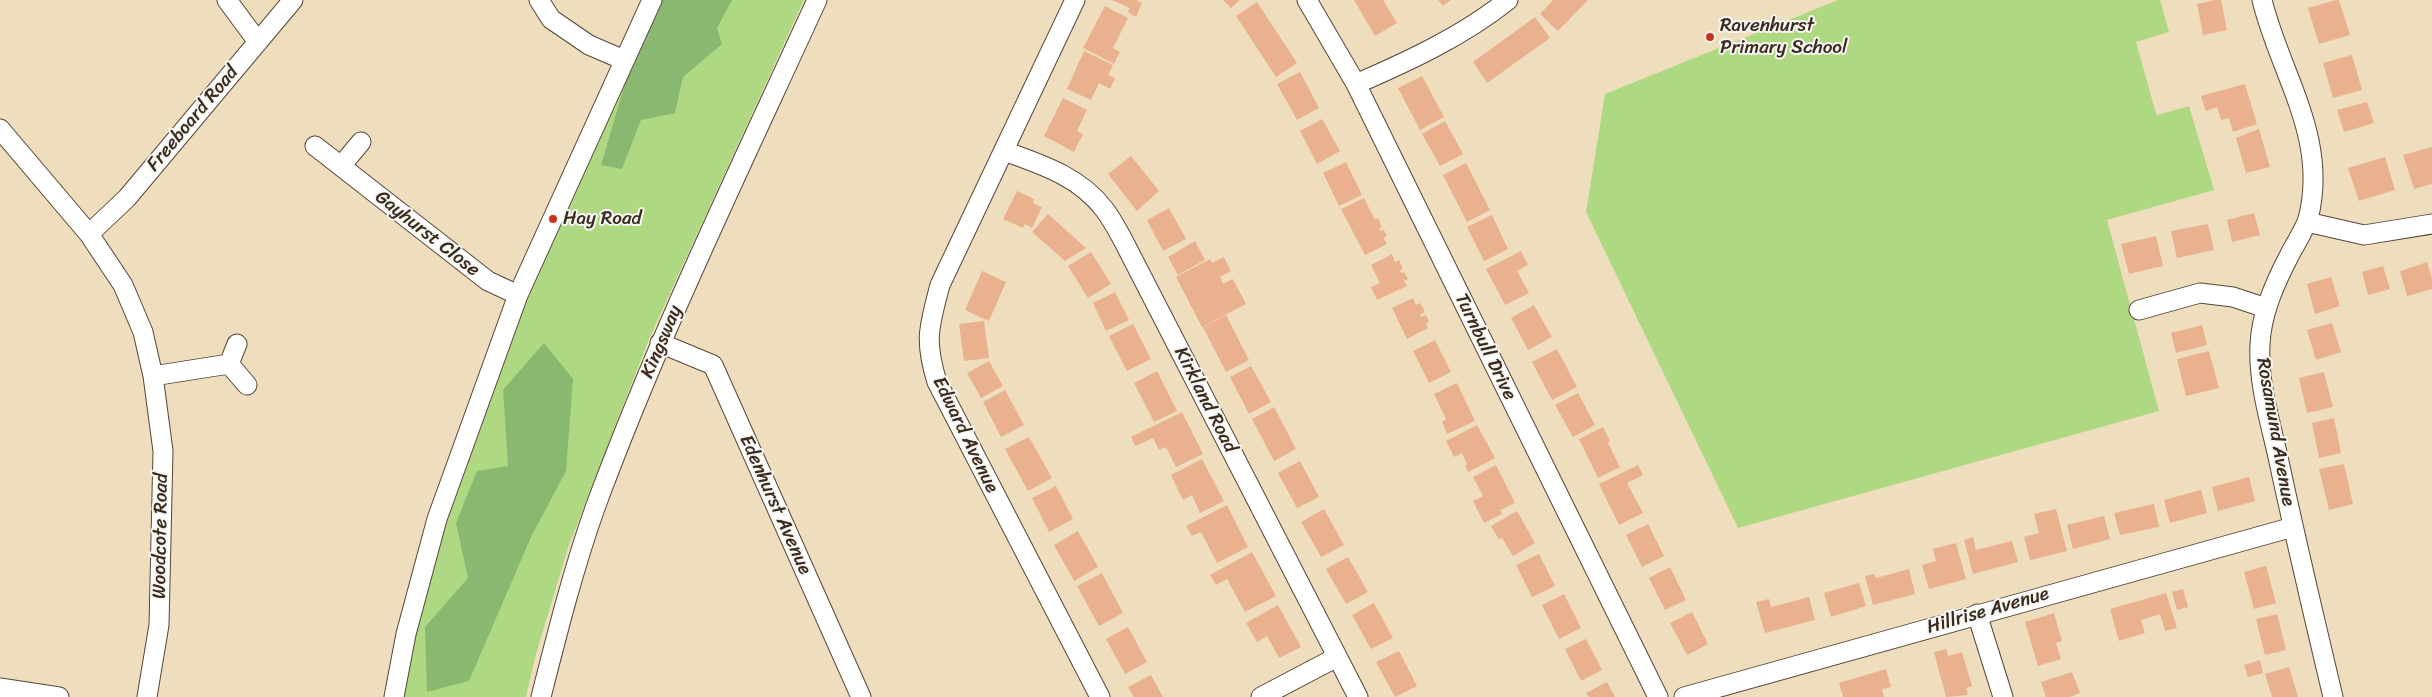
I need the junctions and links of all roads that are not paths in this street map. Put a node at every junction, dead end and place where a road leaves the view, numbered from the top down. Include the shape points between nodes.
1 (227, 0) edge
2 (293, 0) edge
3 (539, 0) edge
4 (652, 0) edge
5 (816, 0) edge
6 (1075, 0) edge
7 (1307, 0) edge
8 (1508, 0) edge
9 (2262, 0) edge
10 (258, 42) junction
11 (624, 60) junction
12 (1356, 84) junction
13 (0, 129) edge
14 (361, 142) dead end
15 (315, 146) dead end
16 (1004, 151) junction
17 (340, 166) junction
18 (2307, 222) junction
19 (2432, 224) edge
20 (89, 234) junction
21 (518, 295) junction
22 (2266, 308) junction
23 (2139, 310) dead end
24 (660, 342) junction
25 (237, 344) dead end
26 (228, 364) junction
27 (152, 376) junction
28 (247, 385) dead end
29 (2293, 527) junction
30 (1977, 614) junction
31 (1337, 657) junction
32 (0, 688) edge
33 (59, 697) edge
34 (146, 697) edge
35 (394, 697) edge
36 (541, 697) edge
37 (861, 697) edge
38 (1100, 697) edge
39 (1261, 697) edge
40 (1358, 697) edge
41 (1658, 697) edge
42 (1684, 697) edge
43 (2003, 697) edge
44 (2333, 697) edge

1 - 10 street
2 - 10 street, Freeboard Road
3 - 11 street via 551,19 589,45
4 - 11 street
5 - 24 street, Kingsway
6 - 16 street, Edward Avenue
7 - 12 street, Turnbull Drive
8 - 12 street via 1410,61
9 - 18 street, Rosamund Avenue via 2301,106 2313,167
10 - 20 street, Freeboard Road via 127,198
11 - 21 street
12 - 41 street, Turnbull Drive
13 - 20 street, Woodcote Road
14 - 17 street
15 - 17 street, Gayhurst Close
16 - 31 street, Kirkland Road via 1049,167 1079,185 1103,208 1124,242
16 - 38 street, Edward Avenue via 940,285 928,329 929,356 937,382
17 - 21 street, Gayhurst Close via 488,281
18 - 19 street via 2364,235
18 - 22 street, Rosamund Avenue
20 - 27 street, Woodcote Road via 126,292 143,332
21 - 35 street via 437,519 406,634
22 - 23 street via 2233,297 2200,293
22 - 29 street, Rosamund Avenue via 2260,345 2262,383
24 - 36 street, Kingsway via 595,510 560,621
24 - 37 street, Edenhurst Avenue via 713,365
25 - 26 street
26 - 27 street
26 - 28 street
27 - 34 street, Woodcote Road via 163,451 162,546 159,625
29 - 30 street, Hillrise Avenue
29 - 44 street, Rosamund Avenue
30 - 42 street, Hillrise Avenue
30 - 43 street
31 - 39 street
31 - 40 street, Kirkland Road
32 - 33 street

